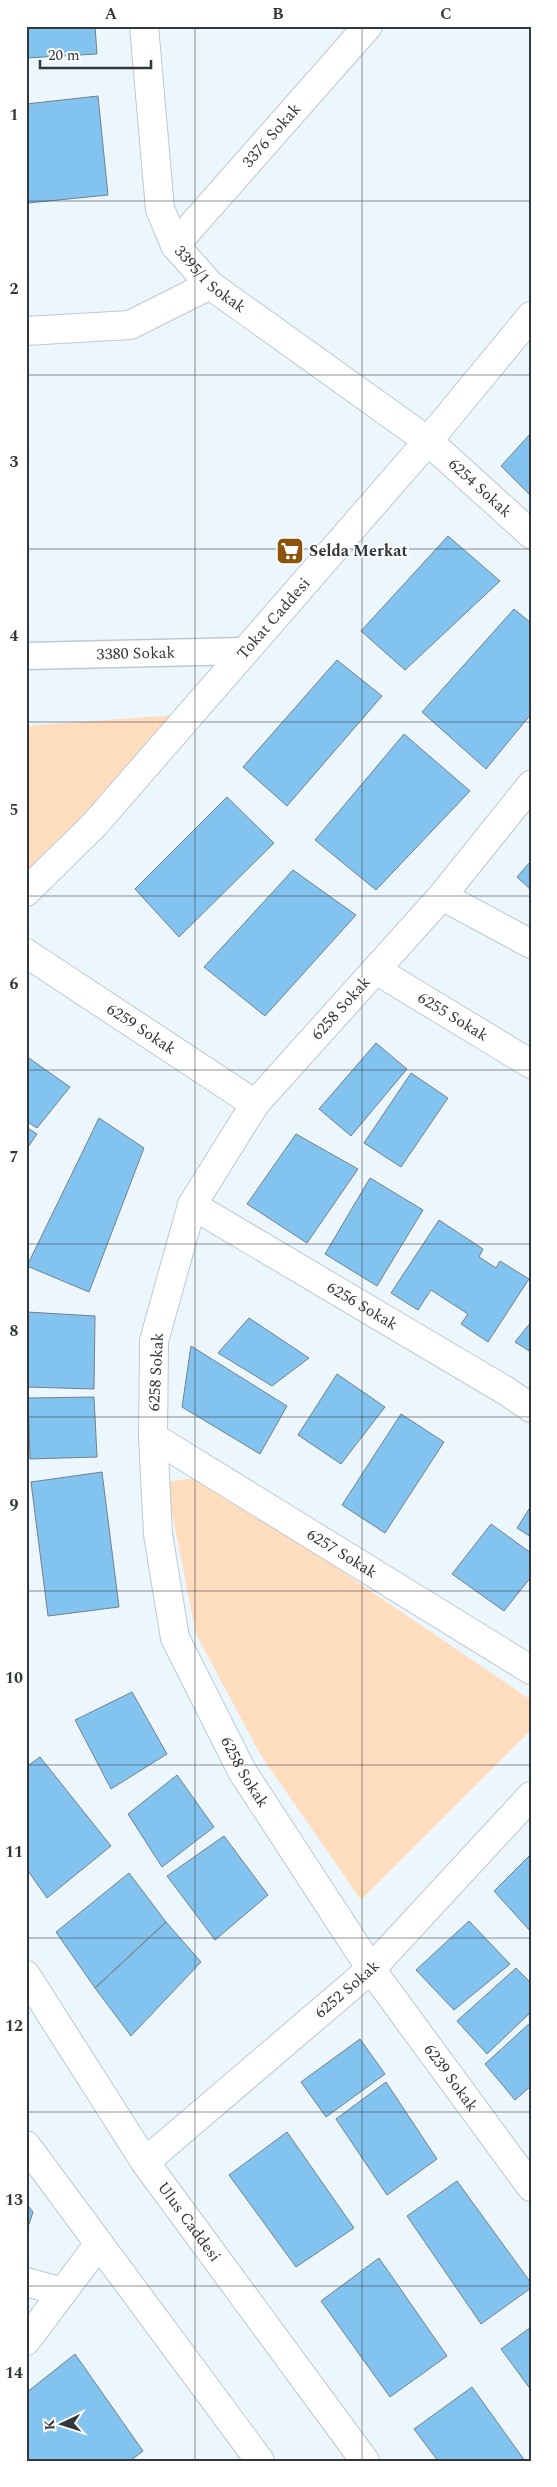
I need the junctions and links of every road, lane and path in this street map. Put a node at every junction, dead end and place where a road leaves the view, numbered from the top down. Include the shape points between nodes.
1 (144, 26) edge
2 (368, 26) edge
3 (175, 245) junction
4 (210, 285) junction
5 (531, 316) edge
6 (26, 331) edge
7 (428, 441) junction
8 (531, 534) edge
9 (245, 651) junction
10 (26, 656) edge
11 (531, 785) edge
12 (26, 892) edge
13 (442, 896) junction
14 (531, 944) edge
15 (26, 953) edge
16 (376, 970) junction
17 (531, 1064) edge
18 (255, 1104) junction
19 (192, 1205) junction
20 (531, 1408) edge
21 (153, 1437) junction
22 (531, 1670) edge
23 (531, 1796) edge
24 (371, 1969) junction
25 (26, 1975) edge
26 (26, 2146) edge
27 (145, 2162) junction
28 (531, 2187) edge
29 (98, 2245) junction
30 (26, 2282) edge
31 (63, 2292) junction
32 (26, 2342) edge
33 (260, 2461) edge
34 (365, 2461) edge

1 - 3 street, 3395/1 Sokak via 160,209
2 - 3 street, 3376 Sokak
3 - 4 street, 3395/1 Sokak
4 - 6 street via 130,325
4 - 7 street, 3395/1 Sokak
5 - 7 street, Tokat Caddesi
7 - 8 street, 6254 Sokak
7 - 9 street, Tokat Caddesi
9 - 10 street, 3380 Sokak
9 - 12 street, Tokat Caddesi via 95,824
11 - 13 street, 6258 Sokak
13 - 14 street
13 - 16 street, 6258 Sokak
15 - 18 street, 6259 Sokak
16 - 17 street, 6255 Sokak
16 - 18 street, 6258 Sokak
18 - 19 street, 6258 Sokak
19 - 20 street, 6256 Sokak
19 - 21 street, 6258 Sokak via 154,1341
21 - 22 street, 6257 Sokak
21 - 24 street, 6258 Sokak via 158,1534 175,1638 242,1771
23 - 24 street, 6252 Sokak
24 - 27 street, 6252 Sokak
24 - 28 street, 6239 Sokak
25 - 27 street, Ulus Caddesi
26 - 29 street
27 - 34 street, Ulus Caddesi
29 - 31 street
29 - 33 street
30 - 31 street
31 - 32 street

